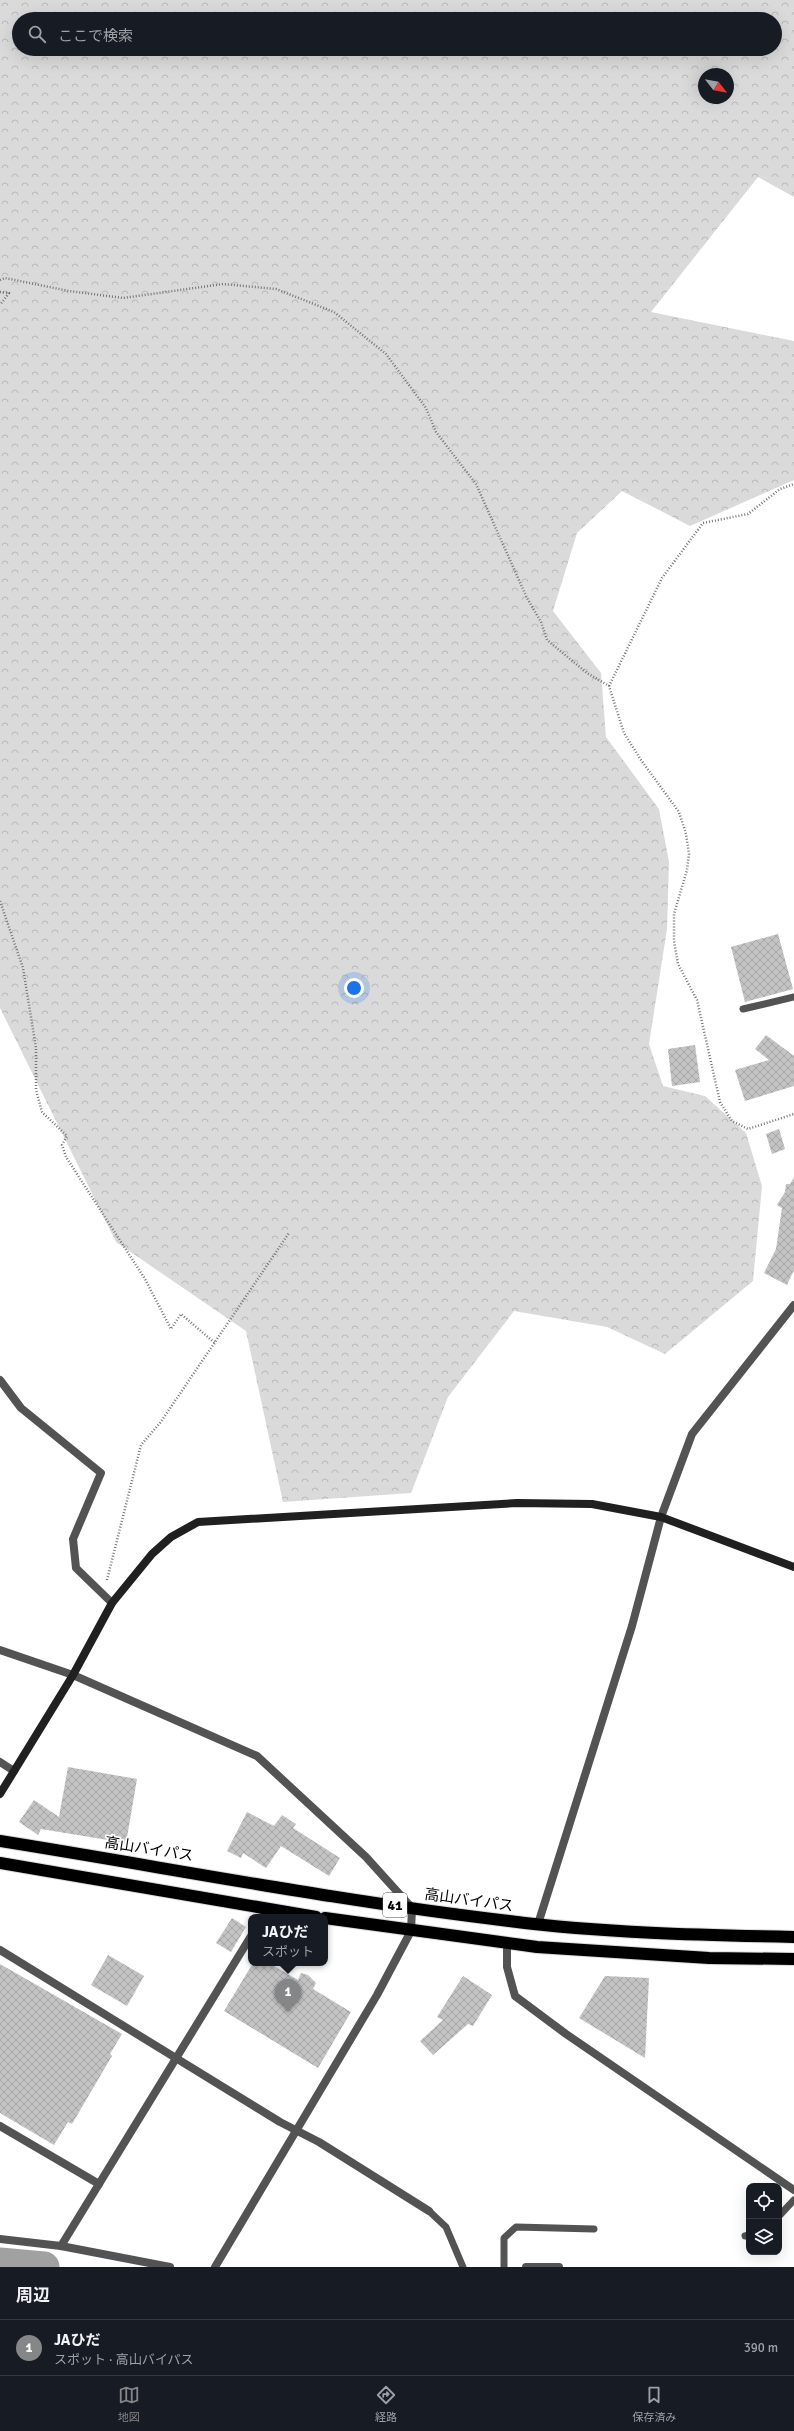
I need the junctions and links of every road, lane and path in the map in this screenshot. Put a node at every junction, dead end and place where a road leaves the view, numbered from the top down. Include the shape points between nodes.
1 (0, 280) edge
2 (0, 292) edge
3 (0, 305) edge
4 (794, 484) edge
5 (609, 686) junction
6 (0, 901) edge
7 (794, 997) edge
8 (743, 1009) dead end
9 (794, 1114) edge
10 (289, 1233) dead end
11 (794, 1305) edge
12 (216, 1344) junction
13 (0, 1380) edge
14 (661, 1517) junction
15 (794, 1567) edge
16 (103, 1594) junction
17 (112, 1603) junction
18 (0, 1650) edge
19 (73, 1675) junction
20 (0, 1762) edge
21 (14, 1771) junction
22 (0, 1794) edge
23 (0, 1841) edge
24 (0, 1862) edge
25 (412, 1908) junction
26 (264, 1913) edge
27 (277, 1914) edge
28 (328, 1918) edge
29 (538, 1924) junction
30 (411, 1931) junction
31 (794, 1936) edge
32 (248, 1941) edge
33 (506, 1944) junction
34 (0, 1950) edge
35 (794, 1960) edge
36 (176, 2059) junction
37 (0, 2126) edge
38 (297, 2131) junction
39 (99, 2184) junction
40 (794, 2190) edge
41 (794, 2200) edge
42 (429, 2212) joint
43 (782, 2213) edge
44 (594, 2229) dead end
45 (0, 2240) edge
46 (61, 2246) junction
47 (170, 2267) edge
48 (215, 2267) edge
49 (463, 2267) edge
50 (504, 2267) edge
51 (526, 2267) edge
52 (559, 2267) edge

1 - 5 path via 5,278 69,291 123,298 223,284 276,289 334,312 386,354 426,408 436,432 476,484 547,640 587,673
2 - 3 path via 9,293
4 - 5 path via 780,489 748,514 703,523 662,578
5 - 9 path via 624,733 679,812 686,834 689,854 674,914 674,941 678,964 697,1000 720,1102 732,1121 748,1129
6 - 12 path via 23,968 36,1048 36,1090 42,1112 68,1136 62,1145 66,1157 145,1279 171,1329 180,1314
7 - 8 lane
10 - 12 path
11 - 14 street via 692,1434
12 - 16 path via 160,1423 141,1445
13 - 16 street via 21,1408 101,1473 73,1539 76,1568
14 - 15 street
14 - 17 street via 592,1504 517,1503 198,1522 171,1537 152,1554
14 - 29 street via 632,1626
16 - 17 street
17 - 19 street
18 - 19 street
19 - 21 street
19 - 25 street via 257,1756 366,1857
20 - 21 street
21 - 22 street
23 - 25 highway, 高山バイパス / 41
24 - 26 highway
25 - 29 highway, 高山バイパス / 41
25 - 30 street
26 - 27 highway
28 - 30 highway, 41
29 - 31 highway, 高山バイパス / 41 via 710,1935
30 - 33 highway, 41
30 - 38 street via 377,1996
32 - 36 street
33 - 35 highway, 41 via 709,1958
33 - 40 street via 506,1967 515,1996 566,2034
34 - 36 street
36 - 38 street
36 - 39 street
37 - 39 street
38 - 42 street via 319,2142
38 - 48 street
39 - 46 street
41 - 43 lane
42 - 49 lane via 446,2226
44 - 50 lane via 516,2227 504,2238
45 - 46 street
46 - 47 street
51 - 52 street

